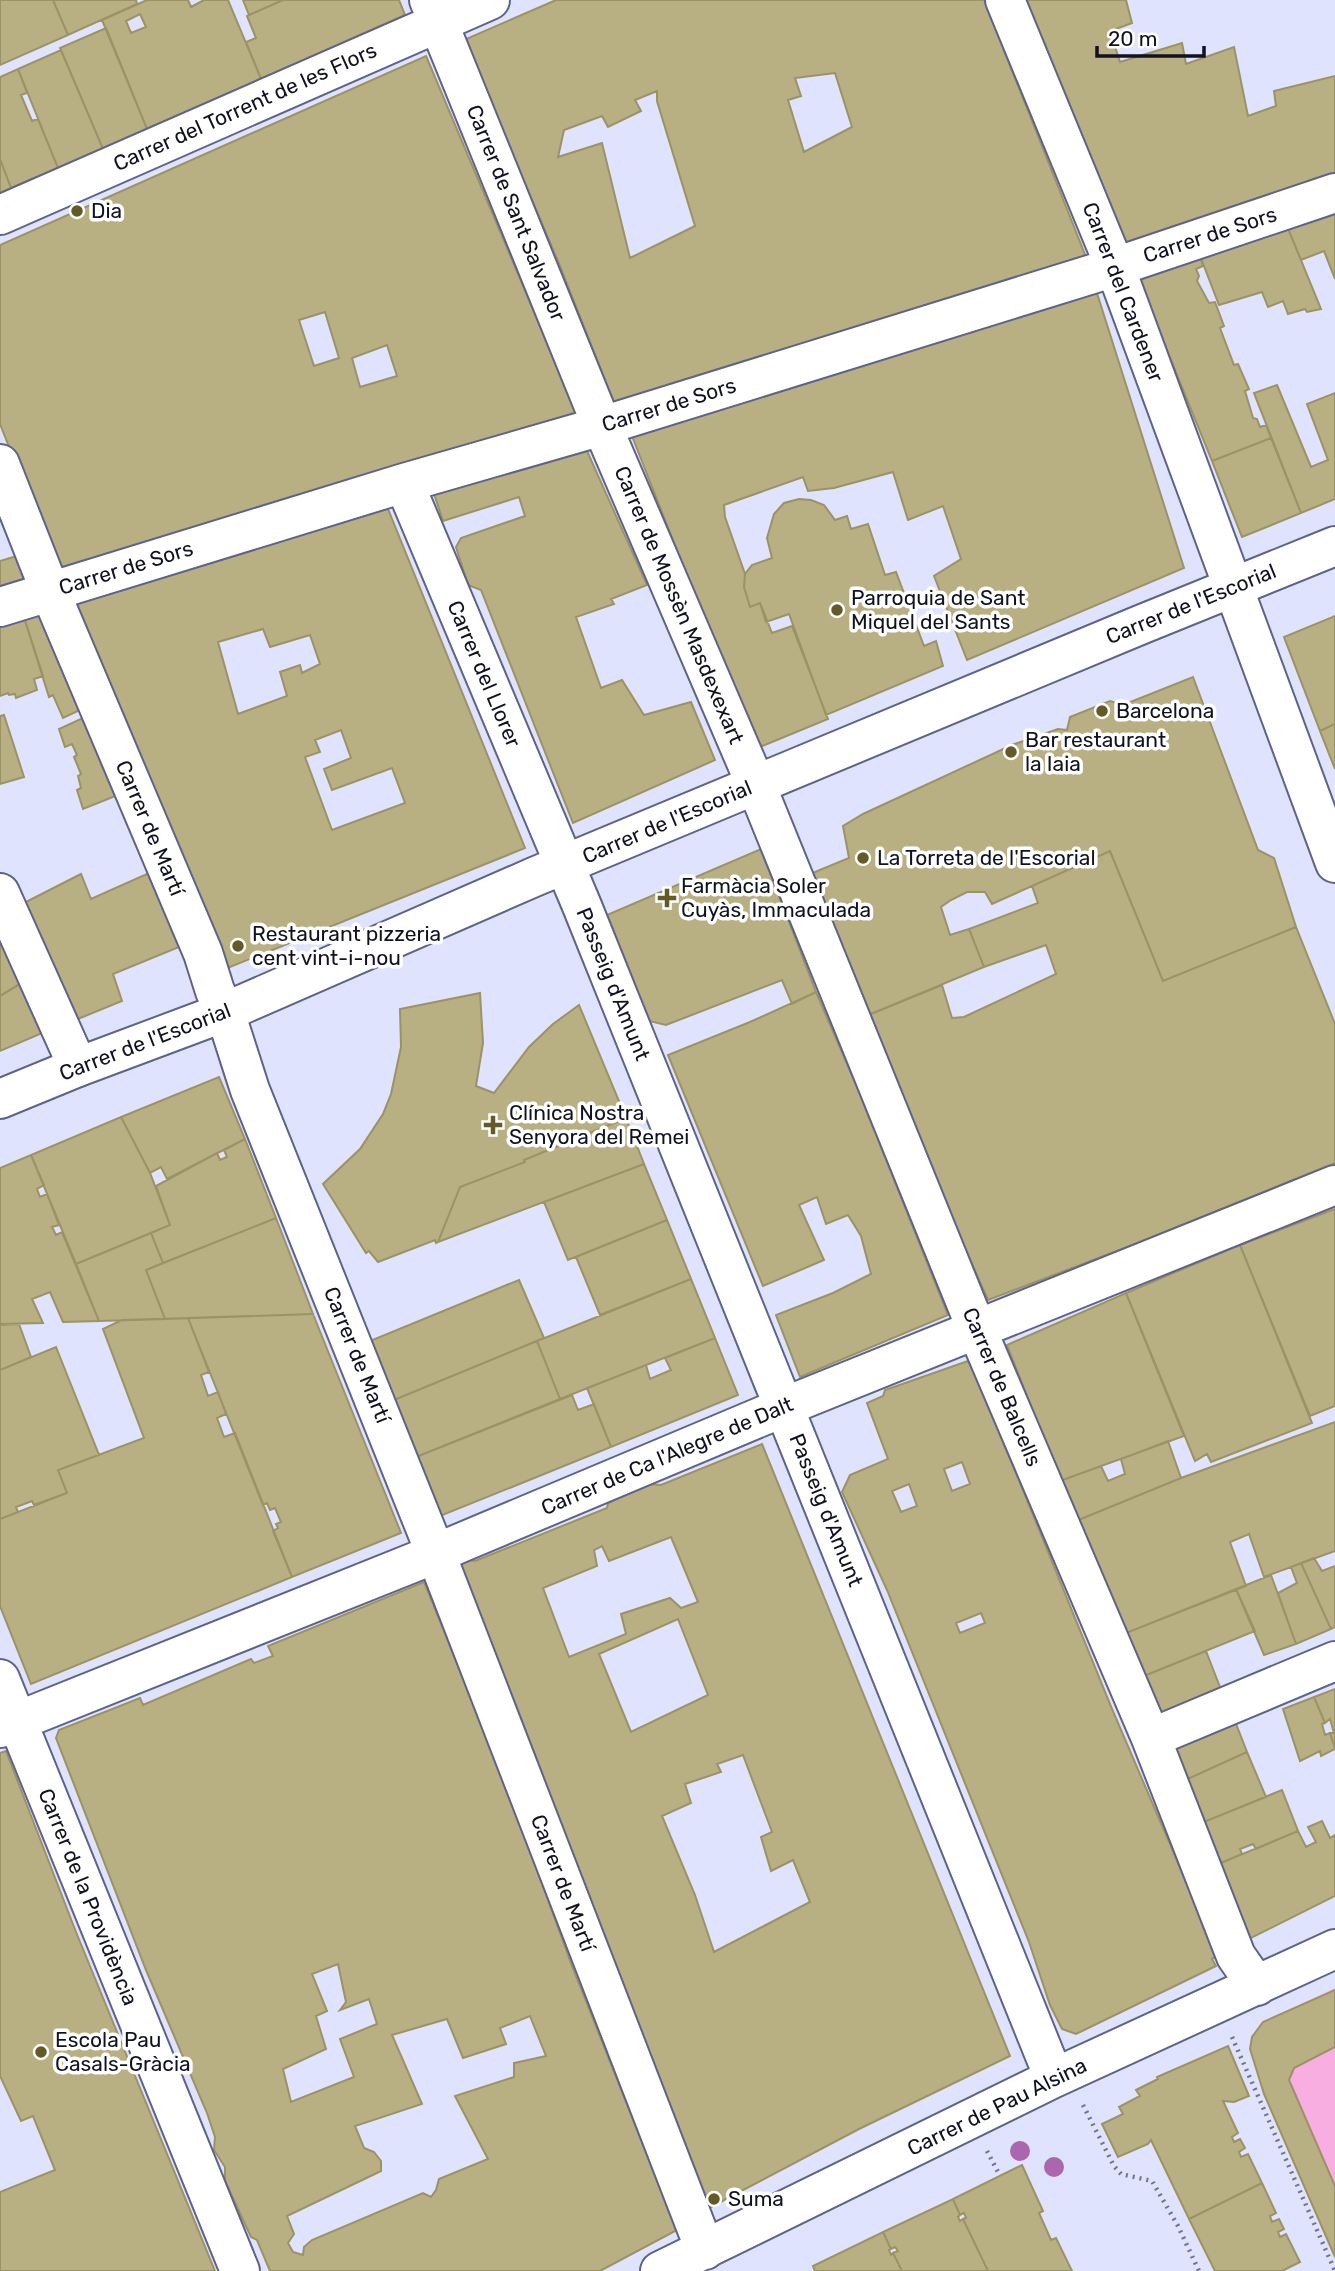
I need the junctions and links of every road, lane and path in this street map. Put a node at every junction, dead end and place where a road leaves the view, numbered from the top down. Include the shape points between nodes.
1 (490, 0) edge
2 (1005, 0) edge
3 (433, 11) edge
4 (1335, 193) edge
5 (0, 215) edge
6 (1115, 267) junction
7 (602, 426) junction
8 (0, 464) edge
9 (404, 483) junction
10 (1335, 546) edge
11 (1233, 586) junction
12 (50, 591) junction
13 (0, 607) edge
14 (756, 785) junction
15 (1335, 863) edge
16 (563, 865) junction
17 (0, 893) edge
18 (225, 1012) junction
19 (78, 1067) junction
20 (0, 1099) edge
21 (1335, 1185) edge
22 (977, 1330) junction
23 (785, 1407) junction
24 (436, 1552) junction
25 (1335, 1661) edge
26 (0, 1679) edge
27 (8, 1724) edge
28 (1151, 1738) junction
29 (1335, 1949) edge
30 (1256, 1986) junction
31 (1230, 2033) dead end
32 (1055, 2078) junction
33 (1083, 2104) dead end
34 (990, 2158) dead end
35 (998, 2172) dead end
36 (705, 2250) junction
37 (240, 2271) edge
38 (660, 2271) edge
39 (1199, 2271) edge
40 (1335, 2271) edge

1 - 3 street, Carrer del Torrent de les Flors
2 - 6 street, Carrer del Cardener
3 - 5 street, Carrer del Torrent de les Flors
3 - 7 street, Carrer de Sant Salvador
4 - 6 street, Carrer de Sors
6 - 7 street, Carrer de Sors
6 - 11 street, Carrer del Cardener
7 - 9 street, Carrer de Sors
7 - 14 street, Carrer de Mossèn Masdexexart
8 - 12 street, Carrer de Martí
9 - 12 street, Carrer de Sors
9 - 16 street, Carrer del Llorer
10 - 11 street, Carrer de l'Escorial
11 - 14 street, Carrer de l'Escorial
11 - 15 street, Carrer del Cardener
12 - 13 street, Carrer de Sors
12 - 18 street, Carrer de Martí
14 - 16 street, Carrer de l'Escorial
14 - 22 street, Carrer de Balcells
16 - 18 street, Carrer de l'Escorial
16 - 23 street, Passeig d'Amunt
17 - 19 street
18 - 19 street, Carrer de l'Escorial
18 - 24 street, Carrer de Martí via 250,1090
19 - 20 street, Carrer de l'Escorial
21 - 22 street, Carrer de Ca l'Alegre de Dalt
22 - 23 street, Carrer de Ca l'Alegre de Dalt
22 - 28 street, Carrer de Balcells
23 - 24 street, Carrer de Ca l'Alegre de Dalt
23 - 32 street, Passeig d'Amunt
24 - 27 street, Carrer de Ca l'Alegre de Dalt
24 - 36 street, Carrer de Martí
25 - 28 street
26 - 27 street, Carrer de la Providència
27 - 37 street, Carrer de la Providència
28 - 30 street, Carrer de Balcells via 1237,1956
29 - 30 street, Carrer de Pau Alsina
30 - 32 street, Carrer de Pau Alsina
31 - 40 path
32 - 36 street, Carrer de Pau Alsina
33 - 39 path via 1121,2174 1152,2181
34 - 35 path
36 - 38 street, Carrer de Pau Alsina

